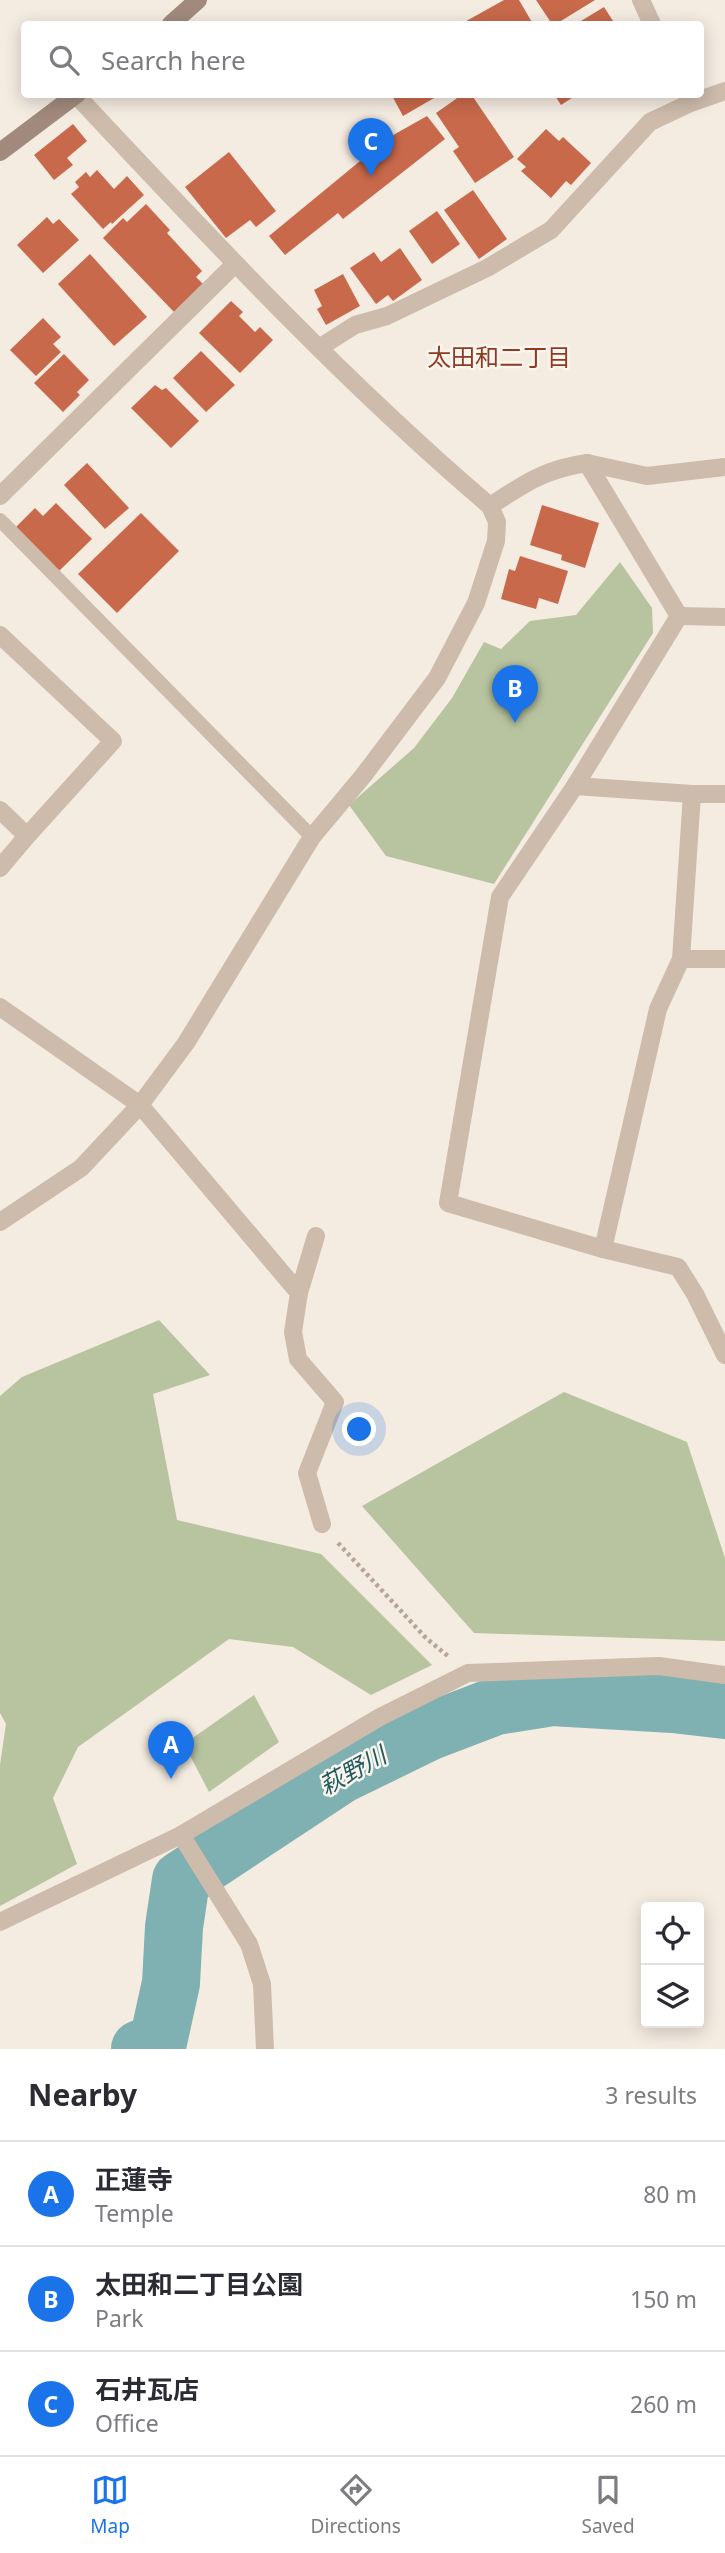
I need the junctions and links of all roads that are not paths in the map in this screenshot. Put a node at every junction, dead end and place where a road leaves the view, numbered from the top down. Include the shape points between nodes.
1 (198, 0) edge
2 (641, 0) edge
3 (174, 21) edge
4 (651, 21) edge
5 (725, 91) edge
6 (704, 95) edge
7 (72, 98) edge
8 (79, 98) edge
9 (685, 99) edge
10 (0, 152) edge
11 (234, 265) junction
12 (319, 348) junction
13 (587, 463) junction
14 (725, 467) edge
15 (0, 496) edge
16 (490, 506) junction
17 (0, 520) edge
18 (678, 616) junction
19 (725, 617) edge
20 (0, 635) edge
21 (575, 786) junction
22 (692, 794) junction
23 (725, 794) edge
24 (0, 810) edge
25 (27, 836) junction
26 (312, 836) junction
27 (0, 868) edge
28 (681, 959) junction
29 (725, 959) edge
30 (0, 1007) edge
31 (140, 1105) junction
32 (0, 1222) edge
33 (316, 1236) dead end
34 (603, 1248) junction
35 (299, 1293) junction
36 (725, 1355) edge
37 (322, 1524) road end
38 (725, 1675) edge
39 (181, 1835) junction
40 (0, 1922) edge
41 (265, 2049) edge

1 - 3 street
2 - 4 street
5 - 6 street
7 - 10 street
8 - 11 street
9 - 12 street via 650,122 551,230 487,268 387,316 355,325
11 - 12 street
11 - 15 street
12 - 16 street
13 - 14 street via 647,476
13 - 16 street via 534,477
13 - 18 street
16 - 26 street via 497,522 496,541 476,603 437,678
17 - 26 lane
18 - 19 street
18 - 21 street
20 - 25 street via 113,741
21 - 22 street
21 - 34 street via 500,897 448,1203
22 - 23 street
22 - 28 street
24 - 25 street
25 - 27 street
26 - 31 street via 186,1043
28 - 29 street
28 - 34 street via 658,1009
30 - 31 street
31 - 32 street via 81,1168
31 - 35 street
33 - 35 street
34 - 36 street via 678,1267
35 - 37 street via 293,1332 298,1359 335,1402 307,1473
38 - 39 street via 659,1665 468,1673 380,1717
39 - 40 street
39 - 41 street via 249,1944 262,1984

